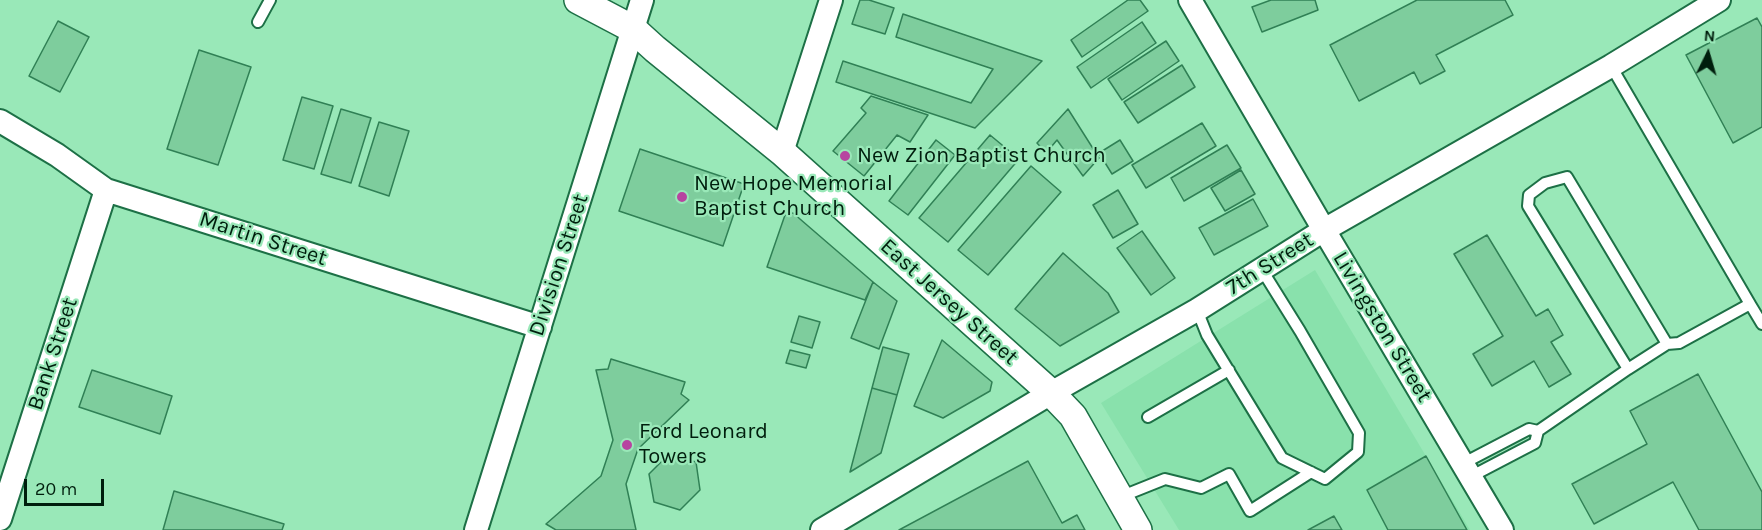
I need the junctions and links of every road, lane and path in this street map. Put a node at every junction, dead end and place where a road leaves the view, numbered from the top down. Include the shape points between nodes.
1 (270, 0) edge
2 (578, 0) edge
3 (642, 0) edge
4 (831, 0) edge
5 (1190, 0) edge
6 (1719, 0) edge
7 (258, 22) dead end
8 (633, 29) junction
9 (1611, 66) junction
10 (0, 121) edge
11 (782, 152) junction
12 (106, 190) junction
13 (1324, 230) junction
14 (1262, 270) junction
15 (1750, 304) junction
16 (1197, 310) junction
17 (1762, 324) edge
18 (540, 327) junction
19 (1667, 344) junction
20 (1628, 369) junction
21 (1228, 370) junction
22 (1051, 393) junction
23 (1148, 417) dead end
24 (1538, 431) junction
25 (1466, 470) junction
26 (1311, 472) junction
27 (6, 475) edge
28 (1119, 497) junction
29 (0, 519) edge
30 (476, 530) edge
31 (822, 530) edge
32 (1138, 530) edge
33 (1502, 530) edge

1 - 7 lane
2 - 8 street, East Jersey Street
3 - 8 street, Division Street
4 - 11 street
5 - 13 street, Livingston Street
6 - 9 street, 7th Street
8 - 11 street, East Jersey Street
8 - 18 street, Division Street
9 - 13 street, 7th Street
9 - 15 lane
10 - 12 street, Martin Street
11 - 22 street, East Jersey Street
12 - 18 street, Martin Street
12 - 27 street, Bank Street
13 - 14 street, 7th Street
13 - 25 street, Livingston Street
14 - 16 street, 7th Street
14 - 26 lane via 1359,433 1358,452 1325,478
15 - 17 lane
15 - 19 lane via 1679,343
16 - 21 lane
16 - 22 street, 7th Street
18 - 30 street, Division Street
19 - 20 lane
19 - 20 lane via 1567,177 1545,183 1529,195 1528,206
20 - 24 lane
21 - 23 lane
21 - 26 lane via 1282,459
22 - 28 street, East Jersey Street via 1073,416
22 - 31 street, 7th Street
24 - 25 lane via 1529,429
24 - 25 lane via 1534,443
25 - 33 street, Livingston Street
26 - 28 lane via 1250,511 1228,474 1201,488 1165,480
27 - 29 street, Bank Street
28 - 32 street, East Jersey Street

